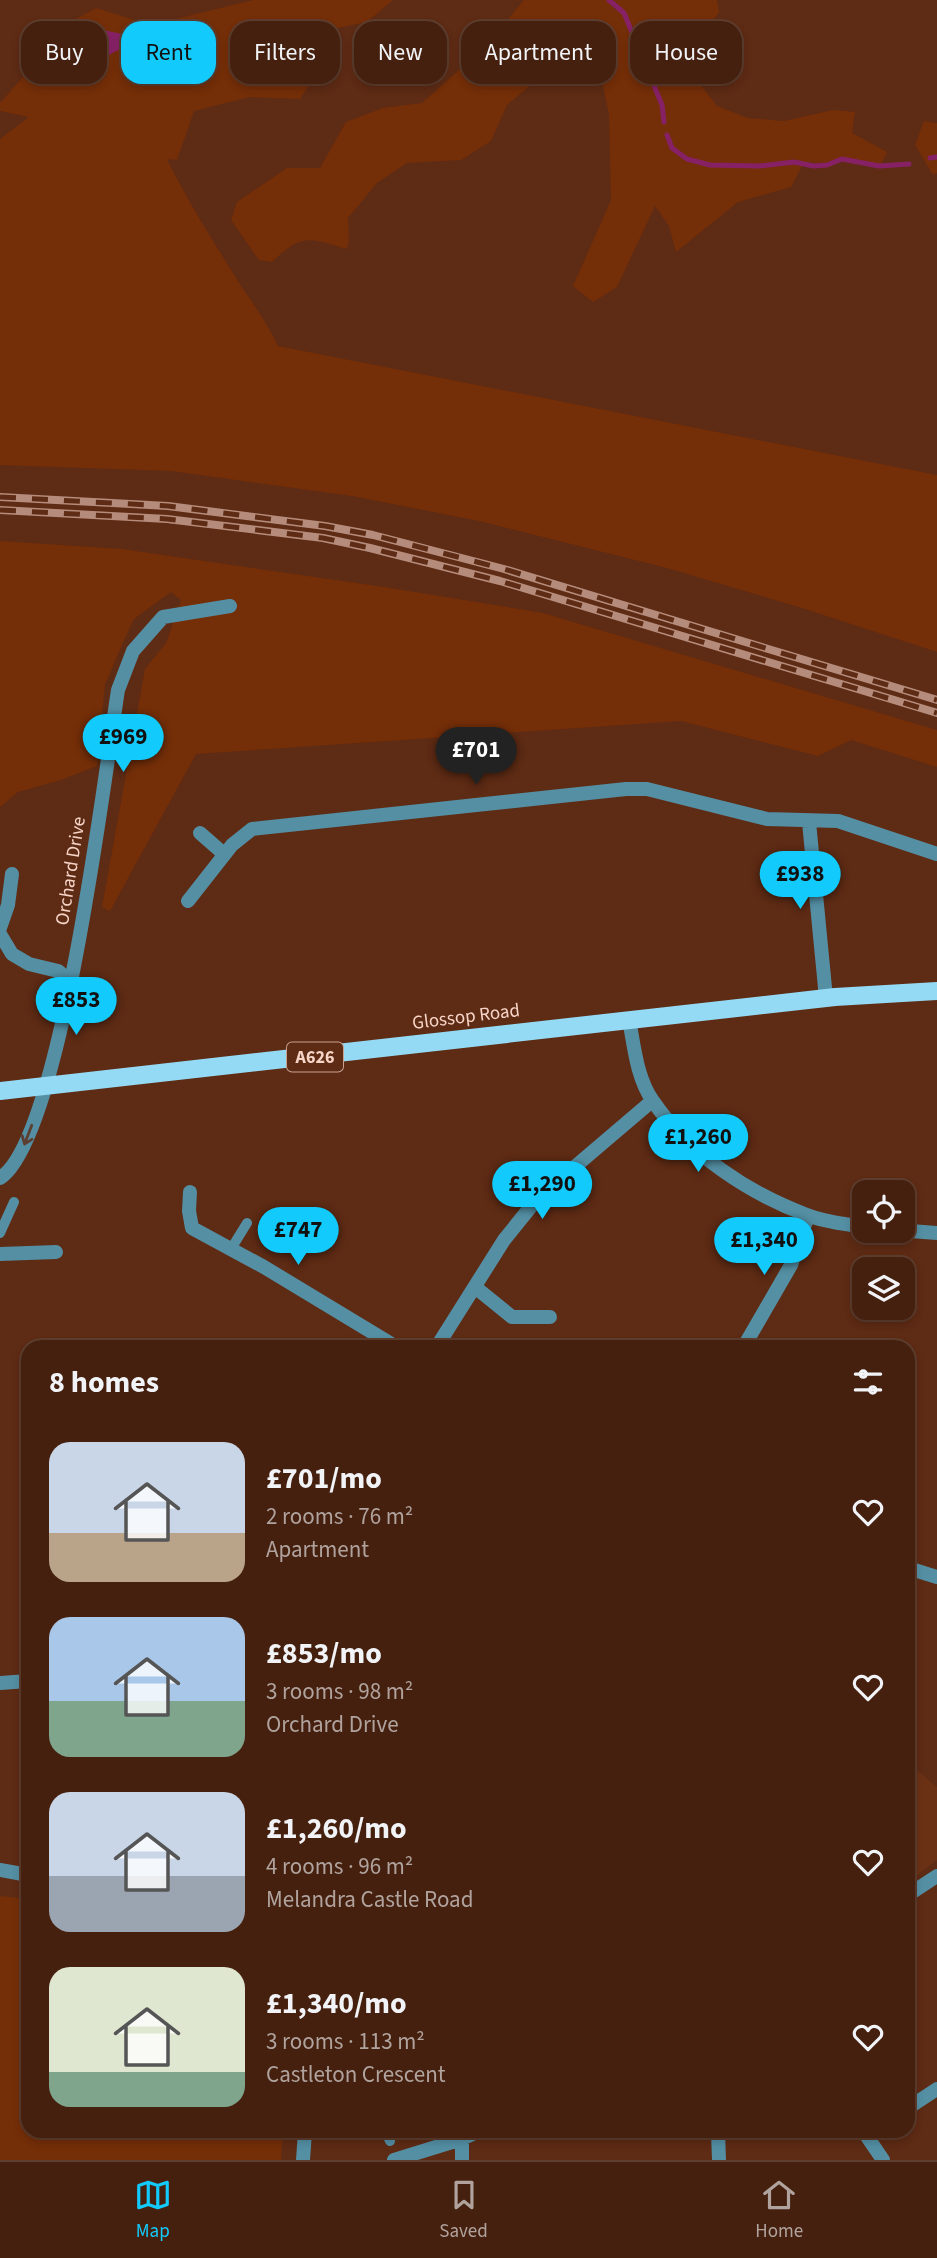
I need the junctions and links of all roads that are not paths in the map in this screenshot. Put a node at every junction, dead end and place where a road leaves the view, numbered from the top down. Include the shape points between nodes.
1 (230, 606) dead end
2 (809, 822) junction
3 (200, 833) dead end
4 (224, 854) junction
5 (937, 854) edge
6 (12, 874) dead end
7 (188, 901) dead end
8 (0, 928) edge
9 (0, 934) edge
10 (70, 981) junction
11 (937, 991) edge
12 (826, 998) junction
13 (629, 1019) junction
14 (48, 1084) junction
15 (0, 1091) edge
16 (652, 1101) junction
17 (0, 1178) edge
18 (190, 1192) dead end
19 (14, 1202) dead end
20 (808, 1216) junction
21 (247, 1223) dead end
22 (852, 1225) edge
23 (915, 1231) edge
24 (0, 1233) edge
25 (937, 1233) edge
26 (231, 1249) junction
27 (57, 1252) dead end
28 (0, 1254) edge
29 (475, 1287) junction
30 (550, 1317) dead end
31 (385, 1340) edge
32 (441, 1340) edge
33 (748, 1340) edge
34 (915, 1570) edge
35 (937, 1577) edge
36 (21, 1682) edge
37 (0, 1683) edge
38 (0, 1870) edge
39 (21, 1874) edge
40 (937, 1876) edge
41 (915, 1890) edge
42 (937, 2089) edge
43 (915, 2103) edge
44 (305, 2138) edge
45 (452, 2138) edge
46 (460, 2138) edge
47 (718, 2138) edge
48 (868, 2138) edge
49 (303, 2160) edge
50 (394, 2160) edge
51 (462, 2160) edge
52 (719, 2160) edge
53 (883, 2160) edge

1 - 10 street, Orchard Drive via 163,617 133,651 118,690 81,936
2 - 4 street via 767,819 647,789 626,789 252,829
2 - 5 street via 828,820 857,826
2 - 12 street
3 - 4 street
4 - 7 street
6 - 8 street
9 - 10 street via 12,954 58,971
10 - 14 street, Orchard Drive
11 - 12 main road, Glossop Road / A626
12 - 13 main road, Glossop Road / A626
13 - 14 main road, Glossop Road / A626
13 - 16 street
14 - 15 main road, Glossop Road / A626
14 -> 17 street, Orchard Drive via 20,1156
16 - 20 street via 708,1160 747,1187
16 - 29 street via 537,1199 503,1240
18 - 26 street via 192,1228
19 - 24 lane
20 - 22 street
20 - 33 street via 791,1265
21 - 26 lane
23 - 25 street
26 - 31 street
27 - 28 street
29 - 30 street via 512,1317
29 - 32 street
34 - 35 street
36 - 37 street
38 - 39 street
40 - 41 street
42 - 43 street
44 - 49 street
45 - 50 street
46 - 51 street
47 - 52 street
48 - 53 street

